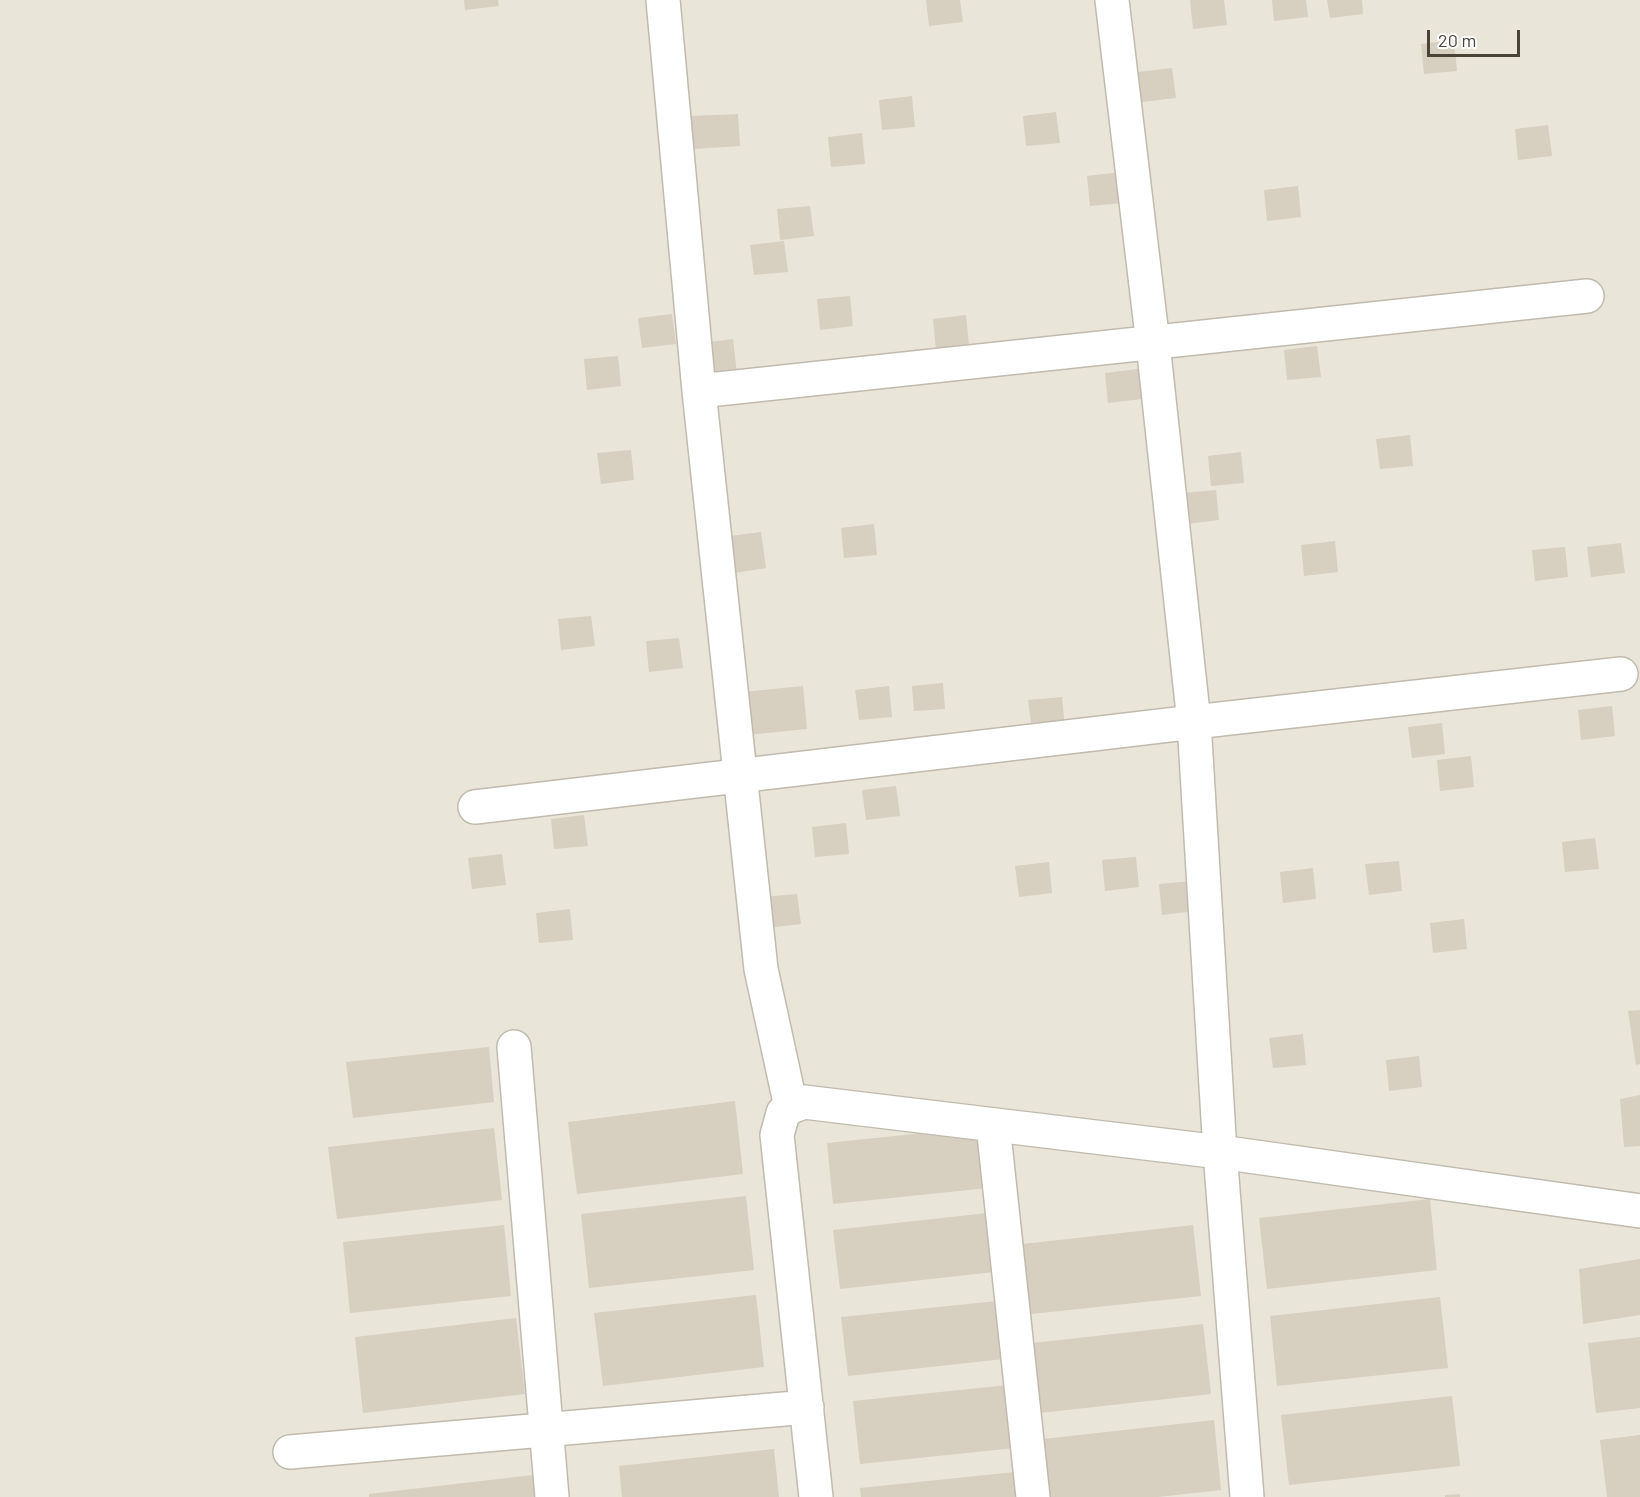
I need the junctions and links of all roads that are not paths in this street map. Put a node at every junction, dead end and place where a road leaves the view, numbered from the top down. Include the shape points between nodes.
1 (663, 0) edge
2 (1112, 0) edge
3 (1587, 296) dead end
4 (1153, 344) junction
5 (699, 391) junction
6 (1622, 674) dead end
7 (1194, 722) junction
8 (741, 776) junction
9 (475, 807) dead end
10 (514, 1047) dead end
11 (790, 1107) junction
12 (993, 1125) junction
13 (1220, 1152) junction
14 (1640, 1211) edge
15 (807, 1407) junction
16 (546, 1430) junction
17 (290, 1452) dead end
18 (552, 1497) edge
19 (816, 1497) edge
20 (1033, 1497) edge
21 (1247, 1497) edge

1 - 5 street
2 - 4 street
3 - 4 street
4 - 5 street
4 - 7 street
5 - 8 street
6 - 7 street
7 - 8 street
7 - 13 street
8 - 9 street
8 - 11 street via 761,969
10 - 16 street
11 - 12 street via 804,1102
11 - 15 street via 783,1113 777,1136
12 - 13 street
12 - 20 street
13 - 14 street
13 - 21 street
15 - 16 street
15 - 19 street
16 - 17 street
16 - 18 street

